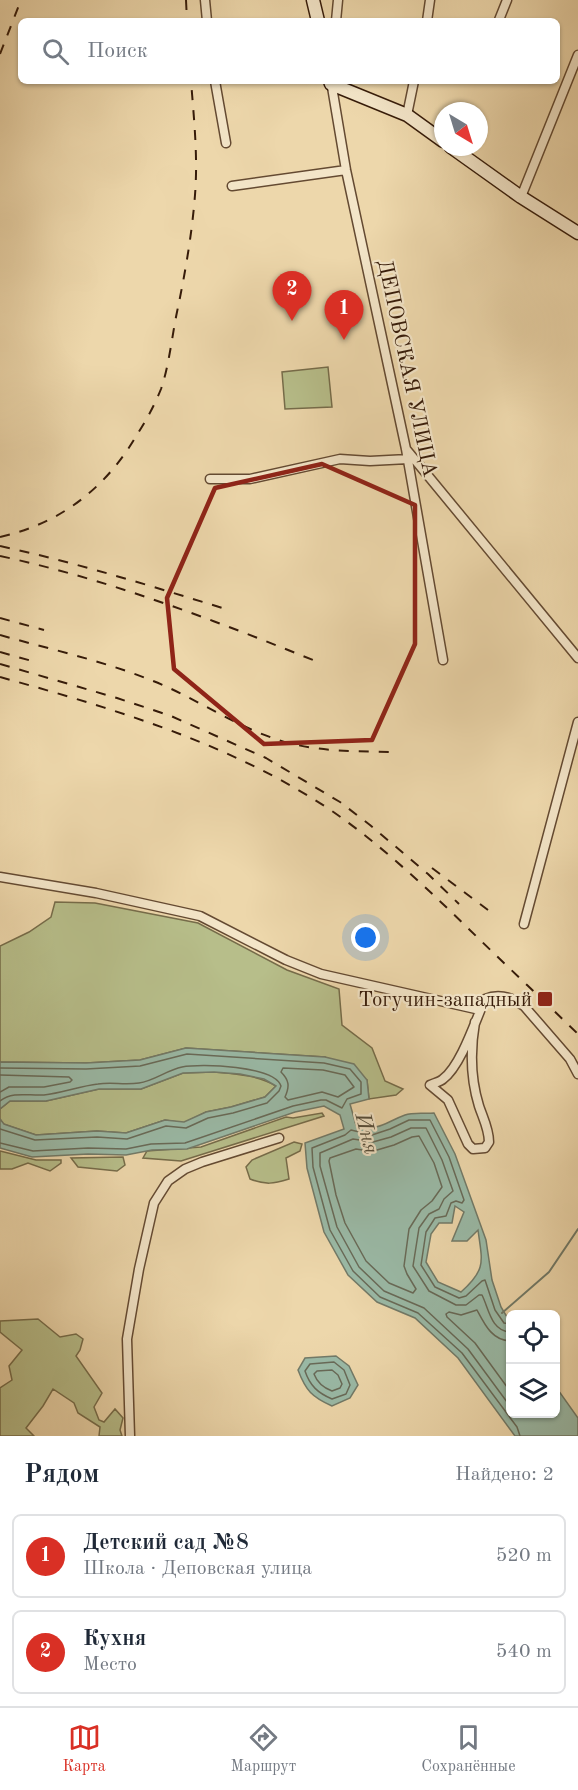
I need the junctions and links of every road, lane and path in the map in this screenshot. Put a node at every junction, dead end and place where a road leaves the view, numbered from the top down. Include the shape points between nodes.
1 (205, 0) edge
2 (313, 0) edge
3 (338, 0) edge
4 (430, 0) edge
5 (507, 0) edge
6 (207, 18) edge
7 (317, 18) edge
8 (336, 18) edge
9 (427, 18) edge
10 (500, 18) edge
11 (578, 55) edge
12 (216, 84) edge
13 (330, 84) edge
14 (335, 84) edge
15 (413, 84) edge
16 (407, 115) junction
17 (434, 134) edge
18 (226, 143) dead end
19 (464, 156) edge
20 (346, 170) junction
21 (232, 186) dead end
22 (521, 197) junction
23 (578, 233) edge
24 (406, 449) junction
25 (408, 459) junction
26 (210, 478) dead end
27 (578, 657) edge
28 (442, 660) dead end
29 (578, 722) edge
30 (0, 877) edge
31 (524, 924) dead end
32 (480, 1010) junction
33 (475, 1022) junction
34 (578, 1074) edge
35 (279, 1138) dead end
36 (130, 1436) edge

1 - 6 street
2 - 7 street
3 - 8 street
4 - 9 street
5 - 10 street
11 - 22 street
12 - 18 street
13 - 20 street, ДЕПОВСКАЯ УЛИЦА
14 - 16 street
15 - 16 street
16 - 17 street
19 - 22 street
20 - 21 street
20 - 24 street, ДЕПОВСКАЯ УЛИЦА
22 - 23 street
24 - 25 street, ДЕПОВСКАЯ УЛИЦА
24 - 27 street
25 - 26 street via 340,459 250,478
25 - 28 street, ДЕПОВСКАЯ УЛИЦА
29 - 31 street
30 - 32 street via 200,916 321,974
32 - 33 street
32 - 34 street via 490,996 515,999 570,1059
33 - 33 street via 456,1065 444,1079 430,1085 448,1100 468,1144 479,1149 485,1148 489,1134 473,1083 471,1048
35 - 36 street via 185,1169 168,1181 154,1203 127,1340

